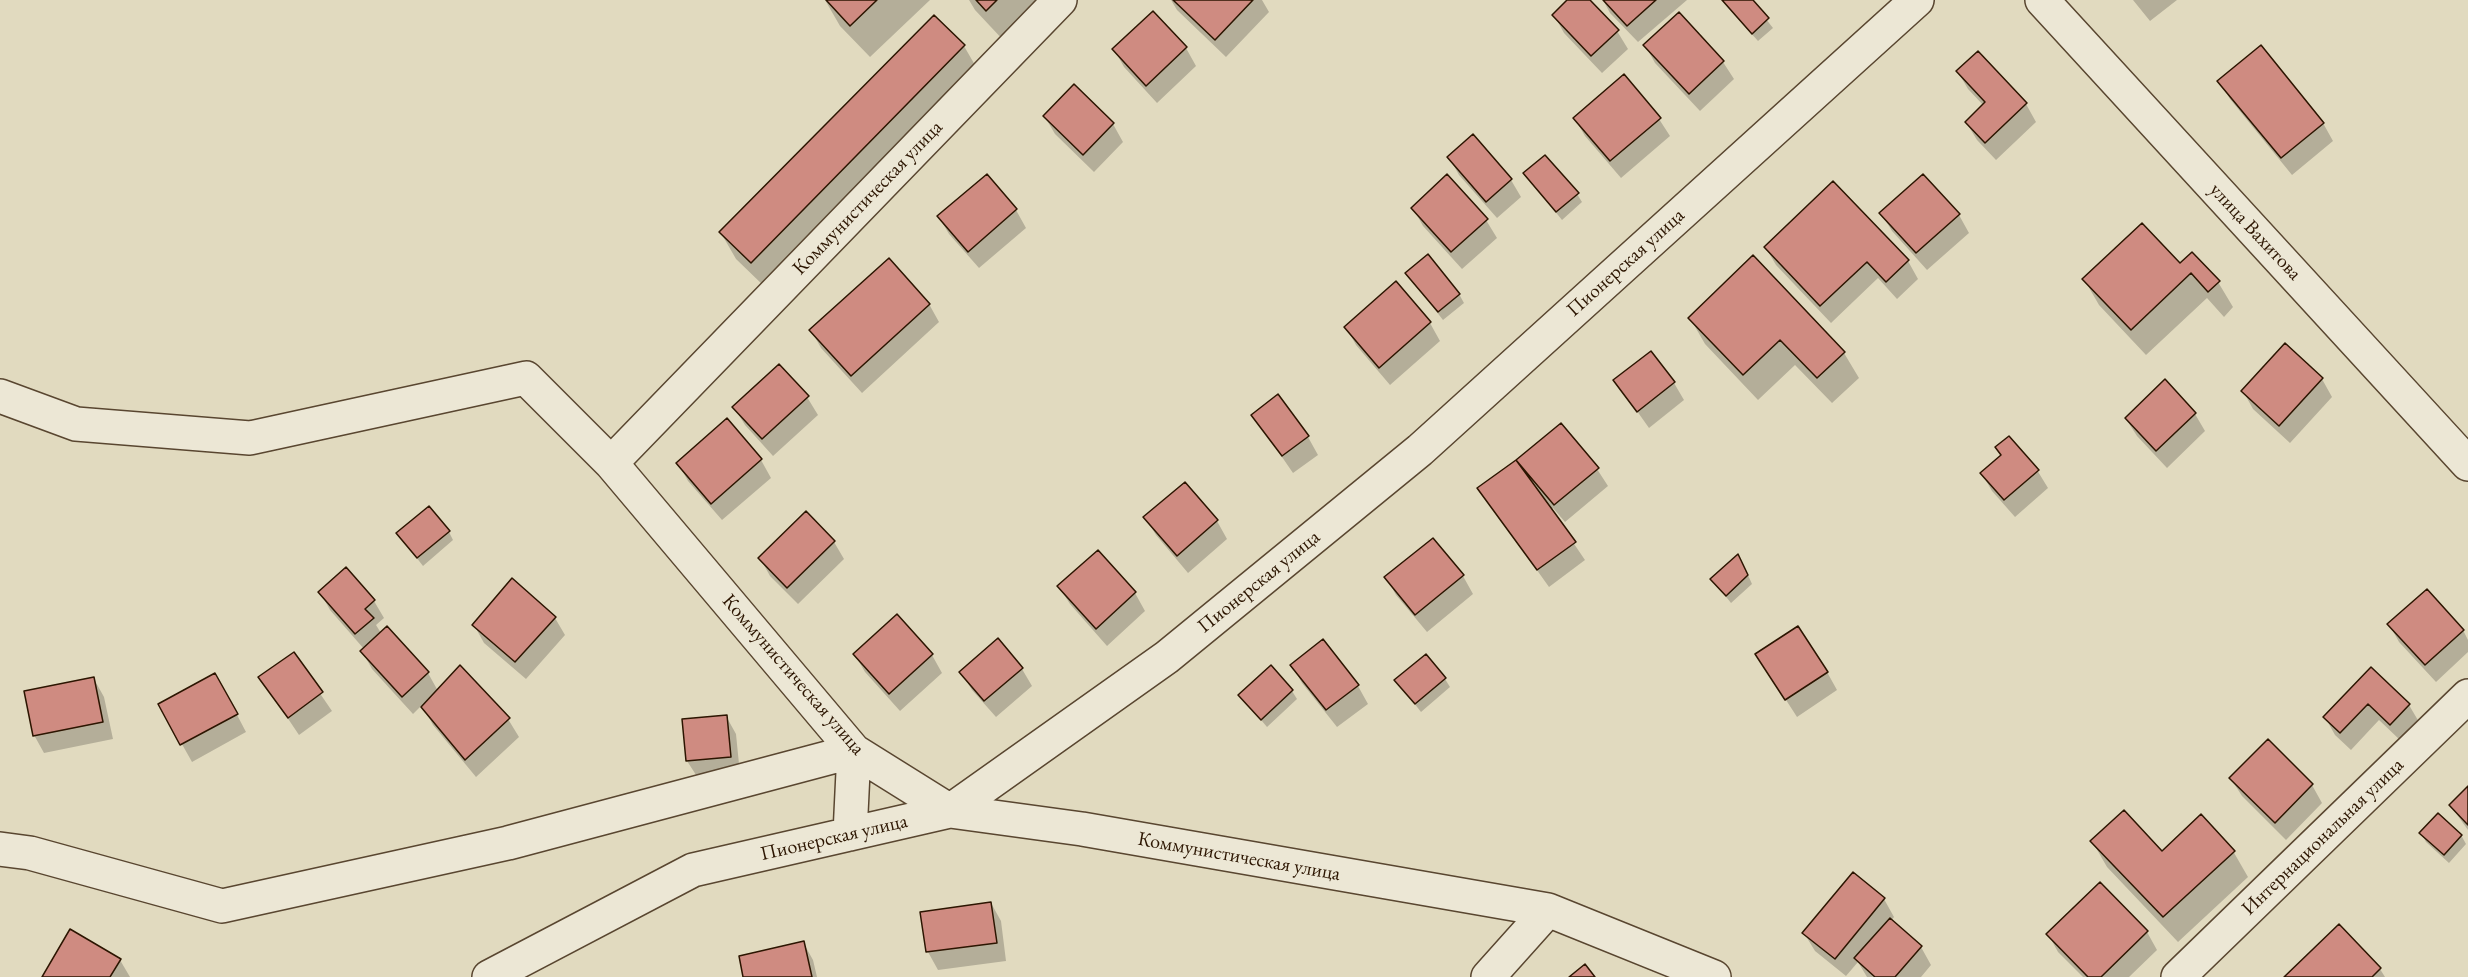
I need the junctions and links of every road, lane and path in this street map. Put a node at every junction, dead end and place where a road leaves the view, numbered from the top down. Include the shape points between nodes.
1 (1060, 0) edge
2 (1917, 0) edge
3 (2042, 0) edge
4 (0, 396) edge
5 (611, 463) junction
6 (2468, 464) edge
7 (2468, 696) edge
8 (854, 751) junction
9 (950, 811) junction
10 (850, 834) junction
11 (0, 849) edge
12 (1548, 910) junction
13 (489, 977) edge
14 (1488, 977) edge
15 (1714, 977) edge
16 (2178, 977) edge

1 - 5 street, Коммунистическая улица
2 - 9 street, Пионерская улица via 1420,450 1167,657
3 - 6 street, улица Вахитова
4 - 5 street via 76,424 250,438 526,378
5 - 8 street, Коммунистическая улица
7 - 16 street, Интернациональная улица
8 - 9 street, Коммунистическая улица
8 - 10 street
8 - 11 street via 508,843 222,906 30,853
9 - 10 street, Пионерская улица
9 - 12 street, Коммунистическая улица via 1082,829
10 - 13 street, Пионерская улица via 693,870
12 - 14 street
12 - 15 street, Коммунистическая улица

